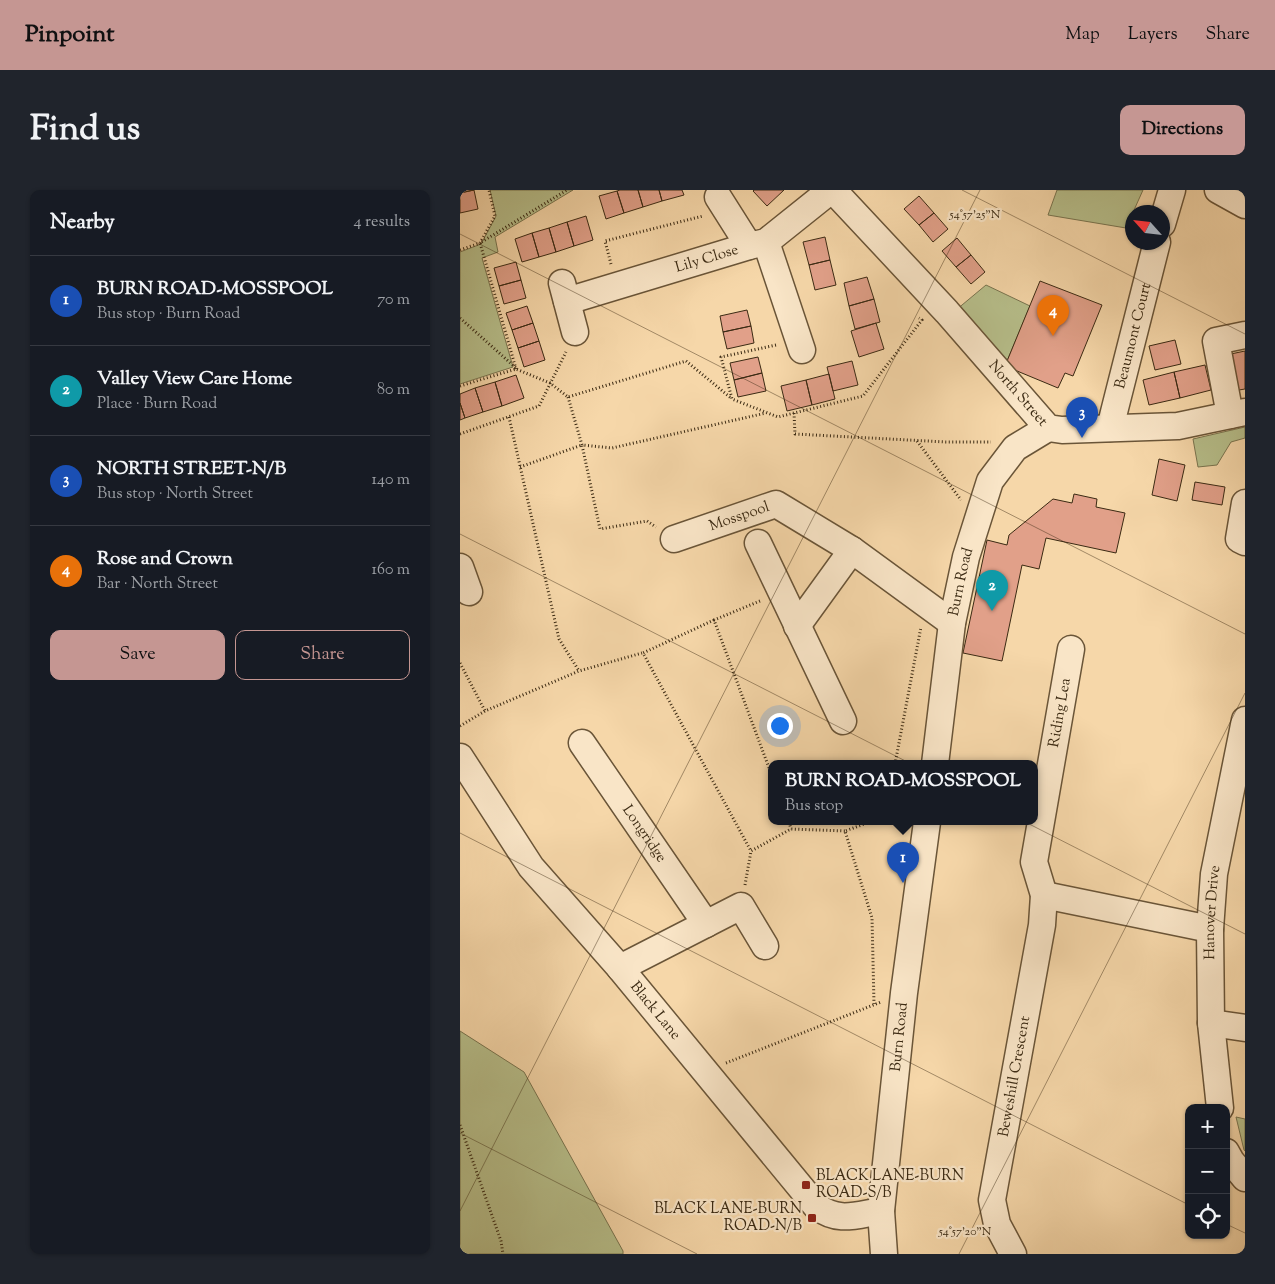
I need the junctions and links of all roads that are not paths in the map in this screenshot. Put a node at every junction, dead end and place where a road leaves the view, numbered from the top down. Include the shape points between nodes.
1 (832, 190) edge
2 (1172, 190) edge
3 (1218, 190) edge
4 (722, 203) road end
5 (1168, 205) edge
6 (1245, 205) edge
7 (757, 244) junction
8 (1156, 250) edge
9 (575, 332) road end
10 (1245, 335) edge
11 (802, 350) dead end
12 (1238, 414) edge
13 (1048, 428) junction
14 (1110, 428) junction
15 (1245, 503) edge
16 (674, 539) road end
17 (1245, 542) edge
18 (758, 543) dead end
19 (852, 550) junction
20 (460, 566) edge
21 (470, 592) dead end
22 (952, 623) junction
23 (797, 626) junction
24 (1071, 649) dead end
25 (1245, 720) edge
26 (843, 721) dead end
27 (582, 743) dead end
28 (460, 758) edge
29 (935, 760) edge
30 (1239, 784) edge
31 (927, 825) edge
32 (1044, 895) junction
33 (706, 924) junction
34 (1210, 928) junction
35 (765, 946) dead end
36 (620, 968) junction
37 (1211, 1023) junction
38 (1245, 1028) edge
39 (1220, 1104) edge
40 (1230, 1159) edge
41 (1245, 1178) edge
42 (881, 1211) junction
43 (884, 1254) edge
44 (1013, 1254) edge

1 - 7 street, Lily Close
1 - 13 street, North Street via 947,312
2 - 5 street
3 - 6 street
4 - 7 street
7 - 9 street, Lily Close via 617,286 565,292
7 - 11 street
8 - 14 street, Beaumont Court
10 - 12 street via 1216,341
12 - 14 street, North Street via 1178,426
13 - 14 street, North Street
13 - 22 street, Burn Road via 1015,448 990,481 966,557
15 - 17 street via 1239,539
16 - 19 street, Mosspool via 776,504
18 - 23 street, Mosspool
19 - 22 street, Mosspool
19 - 23 street
20 - 21 street
22 - 29 street, Burn Road
23 - 26 street, Mosspool
24 - 32 street, Riding Lea via 1034,862
25 - 30 street, Hanover Drive
27 - 33 street, Longridge
28 - 36 street, Black Lane via 531,867
30 - 34 street, Hanover Drive via 1214,874
31 - 42 street, Burn Road via 904,993
32 - 34 street
32 - 44 street, Beweshill Crescent via 1042,925 992,1200 997,1224
33 - 35 street via 741,906
33 - 36 street
34 - 37 street, Hanover Drive
36 - 42 street, Black Lane via 816,1206 827,1214 842,1217
37 - 38 street
37 - 39 street, Hanover Drive
40 - 41 street
42 - 43 street, Burn Road

